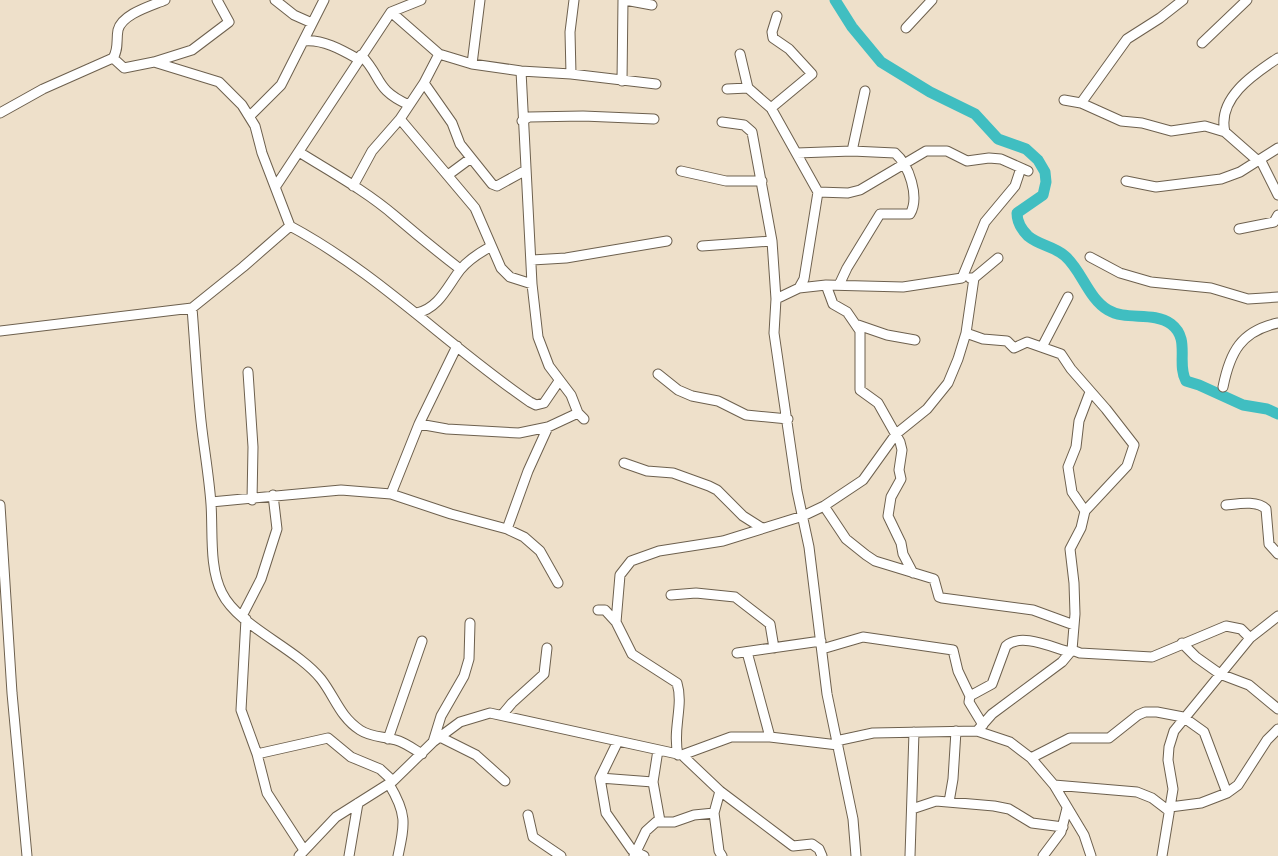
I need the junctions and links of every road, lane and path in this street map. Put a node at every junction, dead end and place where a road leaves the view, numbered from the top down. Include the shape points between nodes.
1 (164, 0) edge
2 (217, 0) edge
3 (275, 0) edge
4 (324, 0) edge
5 (421, 0) edge
6 (480, 0) edge
7 (574, 0) edge
8 (624, 0) edge
9 (932, 0) edge
10 (1183, 0) edge
11 (1247, 0) edge
12 (652, 5) dead end
13 (391, 12) junction
14 (777, 16) dead end
15 (312, 22) junction
16 (906, 28) dead end
17 (304, 41) junction
18 (1202, 43) dead end
19 (439, 54) junction
20 (740, 54) dead end
21 (360, 57) junction
22 (113, 58) junction
23 (1278, 58) edge
24 (154, 62) junction
25 (472, 64) junction
26 (521, 71) junction
27 (570, 74) junction
28 (622, 81) junction
29 (424, 83) junction
30 (656, 84) dead end
31 (748, 88) junction
32 (727, 89) dead end
33 (865, 91) dead end
34 (1064, 100) dead end
35 (1082, 103) junction
36 (409, 105) junction
37 (771, 108) junction
38 (0, 113) edge
39 (250, 116) junction
40 (524, 117) junction
41 (400, 118) junction
42 (654, 119) dead end
43 (722, 122) dead end
44 (1225, 132) junction
45 (1278, 148) edge
46 (852, 151) junction
47 (299, 152) junction
48 (798, 153) junction
49 (471, 158) junction
50 (1259, 160) junction
51 (904, 163) junction
52 (526, 170) junction
53 (680, 171) dead end
54 (448, 175) junction
55 (762, 181) junction
56 (1126, 181) dead end
57 (276, 186) junction
58 (353, 186) junction
59 (818, 192) junction
60 (1278, 193) edge
61 (1278, 215) edge
62 (290, 226) junction
63 (1239, 229) dead end
64 (667, 241) dead end
65 (772, 241) junction
66 (702, 246) dead end
67 (490, 247) junction
68 (1090, 257) dead end
69 (998, 258) dead end
70 (532, 260) junction
71 (460, 269) junction
72 (962, 278) junction
73 (974, 278) junction
74 (532, 284) junction
75 (826, 285) junction
76 (839, 285) junction
77 (799, 288) junction
78 (1068, 297) dead end
79 (1278, 297) edge
80 (776, 299) junction
81 (192, 308) junction
82 (418, 313) junction
83 (1278, 323) edge
84 (858, 325) junction
85 (0, 331) edge
86 (966, 333) junction
87 (915, 340) dead end
88 (457, 346) junction
89 (1042, 347) junction
90 (248, 372) dead end
91 (658, 374) dead end
92 (559, 381) junction
93 (1223, 387) dead end
94 (1090, 392) junction
95 (788, 419) junction
96 (419, 424) junction
97 (548, 427) junction
98 (896, 434) junction
99 (624, 463) dead end
100 (391, 494) junction
101 (273, 495) junction
102 (252, 500) junction
103 (211, 502) junction
104 (0, 505) edge
105 (1226, 505) dead end
106 (824, 506) junction
107 (1085, 512) junction
108 (803, 516) junction
109 (1, 524) edge
110 (762, 528) junction
111 (507, 529) junction
112 (1278, 554) edge
113 (914, 573) junction
114 (558, 583) dead end
115 (670, 595) dead end
116 (598, 610) dead end
117 (1278, 616) edge
118 (244, 618) junction
119 (616, 622) junction
120 (470, 623) dead end
121 (1074, 625) junction
122 (1250, 638) junction
123 (422, 641) dead end
124 (1182, 644) junction
125 (821, 645) junction
126 (547, 648) dead end
127 (774, 648) junction
128 (1071, 651) junction
129 (747, 652) junction
130 (736, 653) dead end
131 (1220, 674) junction
132 (970, 696) junction
133 (1278, 709) edge
134 (502, 715) junction
135 (1183, 717) junction
136 (980, 728) junction
137 (1278, 729) edge
138 (956, 731) junction
139 (914, 732) junction
140 (770, 737) junction
141 (388, 739) junction
142 (437, 739) junction
143 (618, 741) junction
144 (837, 743) junction
145 (658, 750) junction
146 (257, 754) junction
147 (422, 754) junction
148 (680, 755) junction
149 (1030, 758) junction
150 (600, 778) junction
151 (505, 781) dead end
152 (653, 782) junction
153 (391, 783) junction
154 (1054, 784) junction
155 (720, 791) junction
156 (1227, 794) junction
157 (948, 802) junction
158 (358, 803) junction
159 (1067, 808) junction
160 (912, 809) junction
161 (1170, 809) junction
162 (714, 813) junction
163 (528, 815) dead end
164 (660, 821) junction
165 (1063, 827) junction
166 (301, 853) edge
167 (638, 855) edge
168 (27, 856) edge
169 (349, 856) edge
170 (398, 856) edge
171 (561, 856) edge
172 (722, 856) edge
173 (822, 856) edge
174 (856, 856) edge
175 (910, 856) edge
176 (1043, 856) edge
177 (1091, 856) edge
178 (1162, 856) edge

1 - 22 street via 121,24
2 - 24 street via 228,23 192,50
3 - 15 street via 294,16
4 - 15 street
5 - 13 street
6 - 25 street
7 - 27 street
8 - 12 street
8 - 28 street
9 - 16 street
10 - 35 street via 1127,39
11 - 18 street
13 - 19 street
13 - 21 street
14 - 37 street via 773,38 812,74
15 - 17 street
17 - 21 street via 312,40
17 - 39 street via 281,85
19 - 25 street
19 - 29 street
20 - 31 street
21 - 36 street via 374,70 385,91
21 - 47 street
22 - 24 street via 124,68
22 - 38 street via 42,89
23 - 44 street via 1230,100 1222,120
24 - 39 street via 219,82
25 - 26 street
26 - 27 street
26 - 40 street
27 - 28 street
28 - 30 street
29 - 36 street
29 - 49 street
31 - 32 street
31 - 37 street
33 - 46 street
34 - 35 street
35 - 44 street via 1121,121 1171,131 1205,126
36 - 41 street
37 - 48 street
39 - 57 street
40 - 42 street
40 - 52 street
41 - 54 street
41 - 58 street via 374,148
43 - 55 street via 749,128
44 - 50 street
45 - 50 street
46 - 48 street
46 - 51 street via 893,153
47 - 57 street
47 - 58 street
48 - 59 street
49 - 52 street via 494,186
49 - 54 street
50 - 56 street via 1221,179 1156,187
50 - 60 street
51 - 59 street via 854,192
51 - 72 street via 926,151 940,150 967,161 989,158 1025,170 985,222
51 - 76 street via 913,187 912,212 907,216 880,214
52 - 70 street
53 - 55 street via 726,181
54 - 67 street via 477,211
55 - 65 street
57 - 62 street
58 - 71 street
59 - 77 street via 808,264
61 - 63 street via 1274,222
62 - 81 street
62 - 82 street via 310,236
64 - 70 street via 566,258
65 - 66 street
65 - 80 street
67 - 71 street
67 - 74 street via 510,277
68 - 79 street via 1120,273 1151,282 1211,288 1248,299
69 - 73 street
70 - 74 street
71 - 82 street via 434,306
72 - 73 street
72 - 76 street via 903,287
73 - 86 street
74 - 92 street via 538,337 549,366
75 - 76 street
75 - 77 street
75 - 84 street via 833,304 847,312
77 - 80 street
78 - 89 street
80 - 95 street via 774,333
81 - 85 street
81 - 103 street
82 - 88 street
83 - 93 street via 1249,335 1238,344 1231,355
84 - 87 street
84 - 98 street via 862,337 860,390 878,403
86 - 89 street via 1007,342 1012,348 1027,342
86 - 98 street via 948,384 927,409
88 - 92 street via 507,387 536,405 548,399
88 - 96 street
89 - 94 street via 1062,354
90 - 102 street
91 - 95 street via 678,390 718,401 746,415
92 - 97 street via 573,398 581,416
94 - 107 street via 1079,421 1076,447 1068,470 1072,492
94 - 107 street via 1134,444 1127,466
95 - 108 street
96 - 97 street via 446,429 519,433
96 - 100 street
97 - 111 street via 528,470
98 - 106 street via 863,480
98 - 113 street via 902,450 901,479 891,497 888,516
99 - 110 street via 647,471 673,472 709,486 742,516
100 - 101 street via 341,490
100 - 111 street
101 - 102 street
101 - 118 street via 277,529
102 - 103 street
103 - 118 street via 217,581 230,605
104 - 109 street
105 - 112 street via 1263,506 1269,544
106 - 108 street
106 - 113 street via 841,533 866,555
107 - 121 street via 1070,549
108 - 110 street
108 - 125 street
109 - 168 street
110 - 119 street via 723,541 659,551 631,560 620,575
111 - 114 street via 532,542
113 - 121 street via 936,581 942,598 1033,610
115 - 127 street via 696,593 739,599 770,624
116 - 119 street via 605,610
117 - 122 street
118 - 141 street via 321,679 349,722 373,737
118 - 146 street via 241,710
119 - 148 street via 632,654 677,683 680,695 674,736
120 - 142 street via 469,659 464,676 442,716
121 - 128 street
122 - 124 street via 1241,629 1226,626
122 - 131 street
123 - 141 street
124 - 128 street via 1152,657
124 - 131 street
125 - 127 street
125 - 132 street via 863,638 954,651 958,671
125 - 144 street
126 - 134 street via 544,674
127 - 129 street
128 - 132 street via 1025,640 1010,642 992,684
128 - 136 street via 1062,662 998,710
129 - 130 street
129 - 140 street
131 - 133 street via 1249,685
131 - 135 street
132 - 136 street via 969,702
134 - 142 street via 475,716 460,722
134 - 143 street
135 - 149 street via 1145,712 1109,738 1070,738
135 - 156 street via 1208,736
135 - 161 street via 1174,730 1169,747 1173,789
136 - 138 street
136 - 149 street via 1010,742
137 - 156 street via 1267,740 1238,785
138 - 139 street
138 - 157 street
139 - 144 street via 873,733
139 - 160 street
140 - 144 street
140 - 148 street via 731,737
141 - 147 street
142 - 147 street
142 - 151 street via 476,755
143 - 145 street
143 - 150 street
144 - 174 street via 853,819
145 - 148 street
145 - 152 street
146 - 153 street via 328,738 351,757 380,769
146 - 166 street via 266,793
147 - 153 street
148 - 155 street
149 - 154 street
150 - 152 street
150 - 167 street via 607,816
152 - 164 street
153 - 158 street
153 - 170 street via 404,816
154 - 159 street
154 - 161 street via 1137,792
155 - 162 street
155 - 173 street via 793,846 812,844
156 - 161 street
157 - 160 street via 936,801
157 - 165 street via 994,806 1032,823
158 - 166 street via 336,818
158 - 169 street
159 - 165 street
159 - 177 street via 1084,835
160 - 175 street
161 - 178 street
162 - 164 street via 674,822
162 - 172 street
163 - 171 street via 533,837
164 - 167 street via 646,831
165 - 176 street

